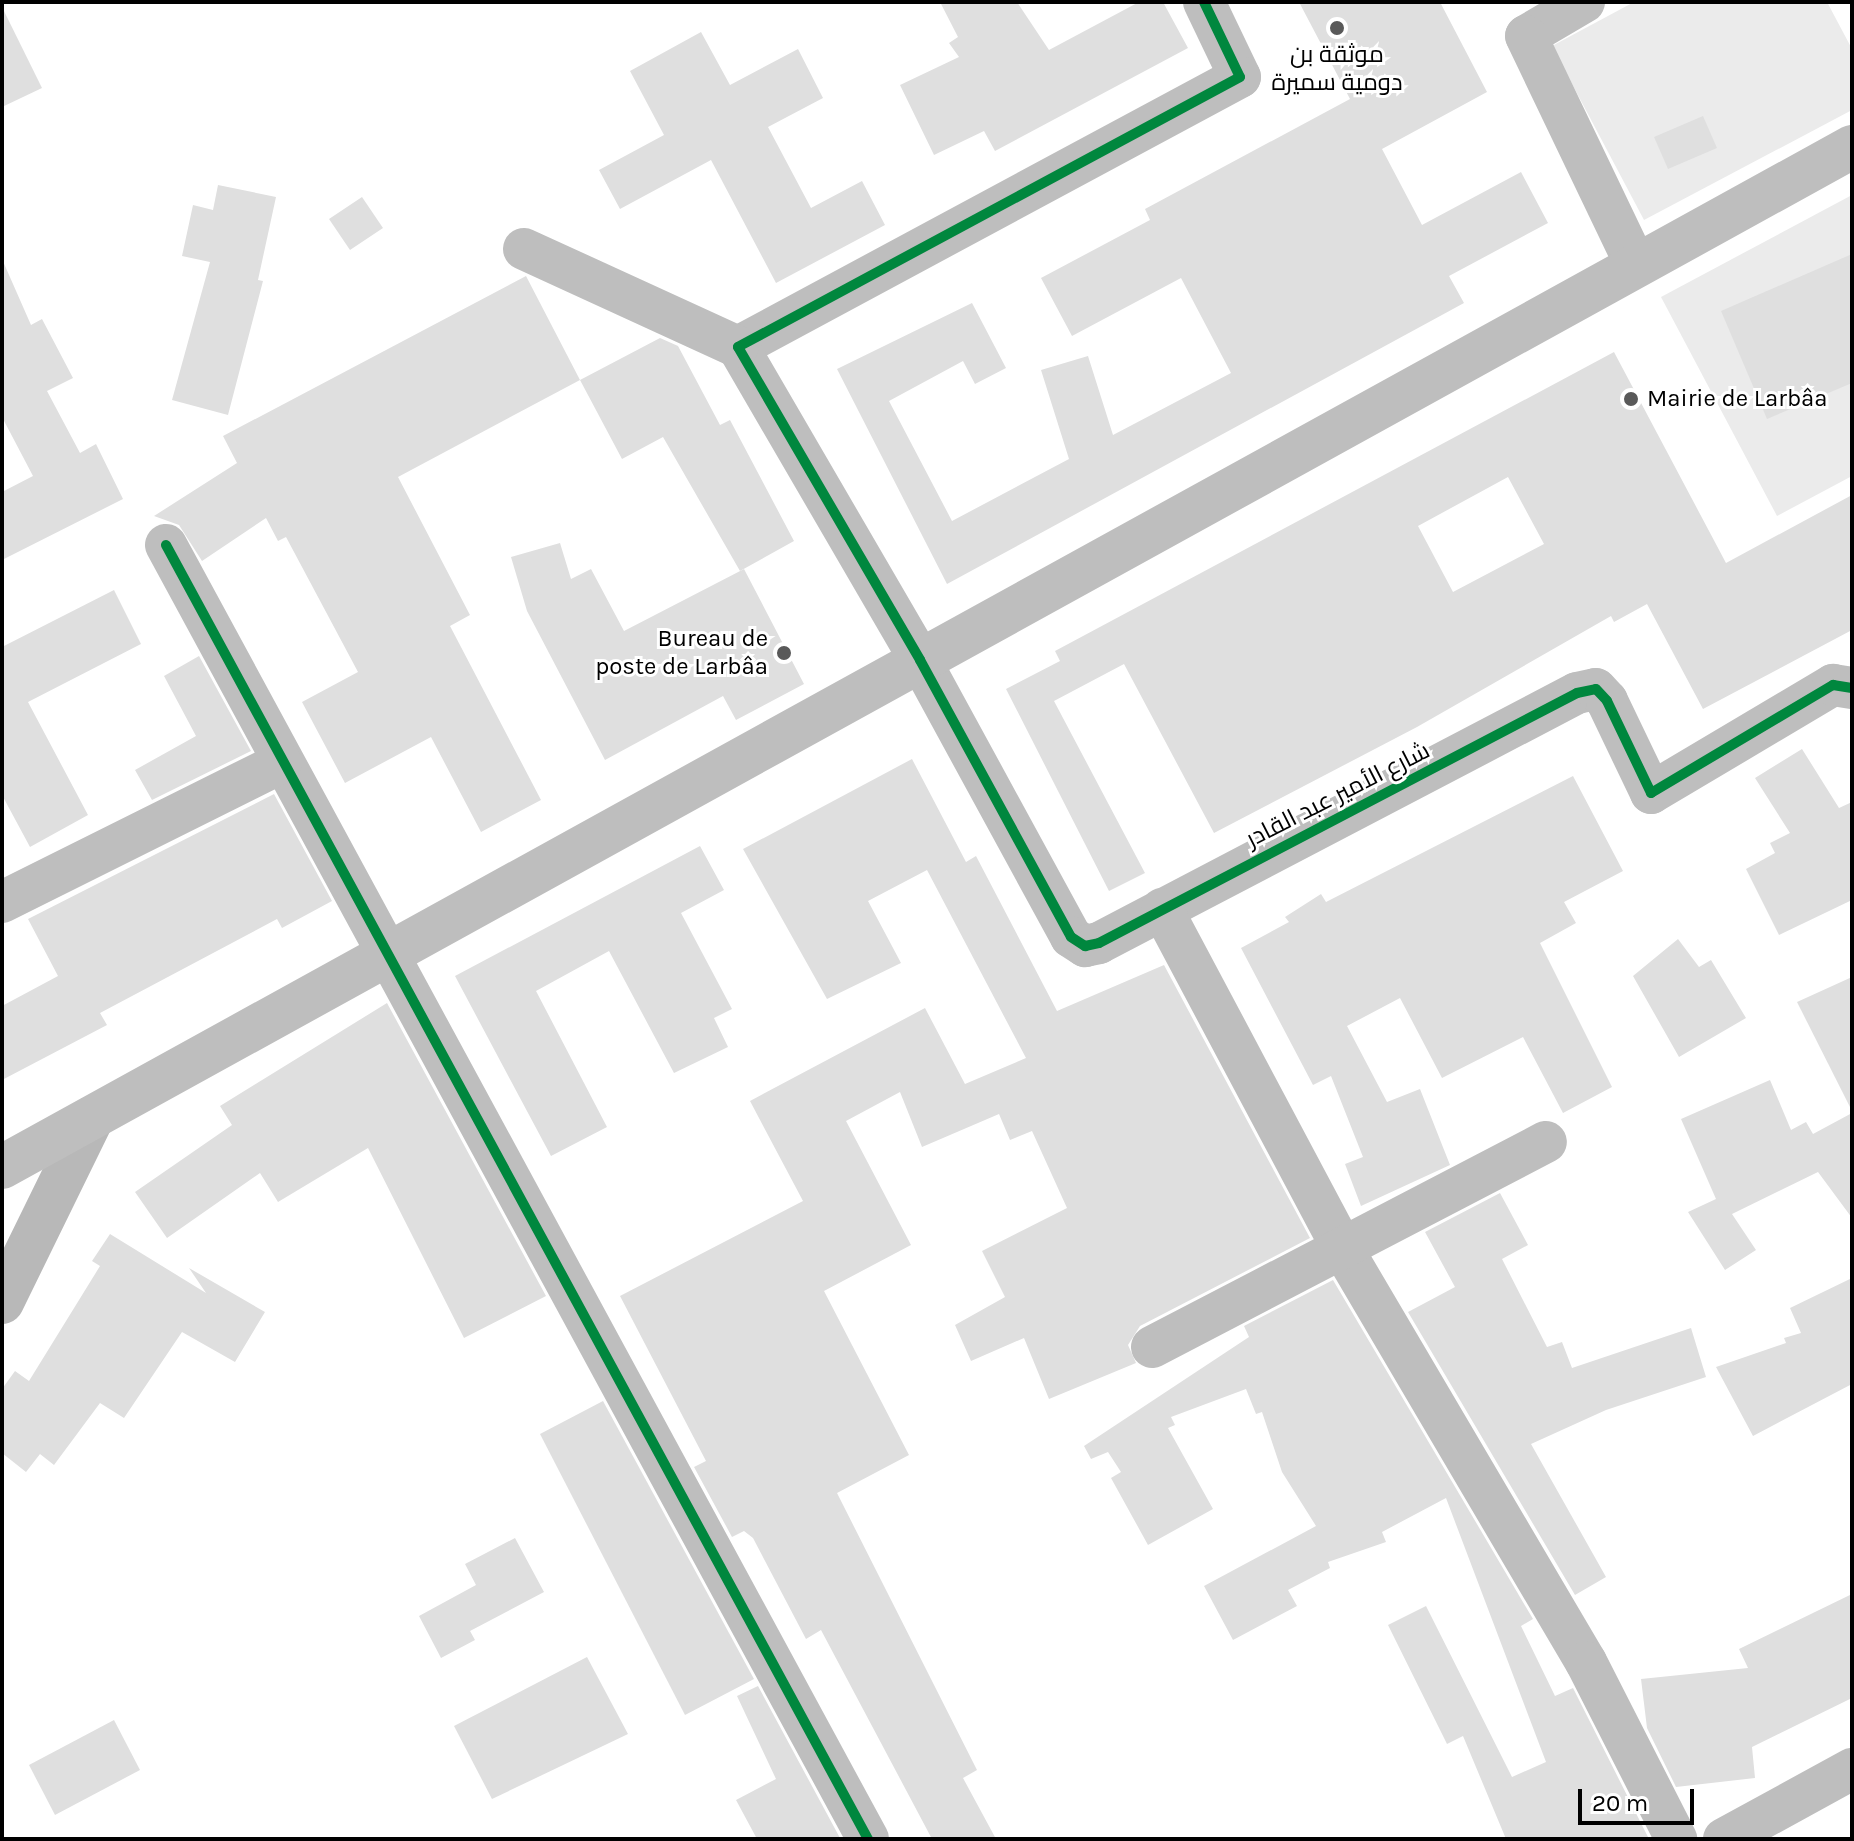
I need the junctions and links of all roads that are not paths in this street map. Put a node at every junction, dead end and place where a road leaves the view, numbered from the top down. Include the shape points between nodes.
1 (1204, 2) edge
2 (1584, 2) edge
3 (1852, 147) edge
4 (524, 249) dead end
5 (1636, 266) junction
6 (738, 347) junction
7 (166, 545) dead end
8 (920, 660) junction
9 (1852, 688) edge
10 (281, 763) junction
11 (2, 902) edge
12 (1162, 909) junction
13 (389, 955) junction
14 (92, 1118) junction
15 (1546, 1142) dead end
16 (2, 1167) edge
17 (1342, 1248) junction
18 (2, 1302) edge
19 (1152, 1347) dead end
20 (1852, 1769) edge
21 (868, 1839) edge
22 (1676, 1839) edge
23 (1724, 1839) edge

1 - 6 street via 1240,77
2 - 5 street via 1526,36
3 - 5 main road
4 - 6 street
5 - 8 main road
6 - 8 street, شارع الأمير عبد القادر
7 - 10 street
8 - 12 street, شارع الأمير عبد القادر via 1071,937 1085,946 1099,943
8 - 13 main road
9 - 12 street, شارع الأمير عبد القادر via 1833,685 1651,793 1607,701 1596,689 1577,693
10 - 11 street
10 - 13 street
12 - 17 street
13 - 14 main road
13 - 21 street
14 - 16 main road
14 - 18 main road
15 - 17 street
17 - 19 street
17 - 22 street via 1586,1662
20 - 23 street

